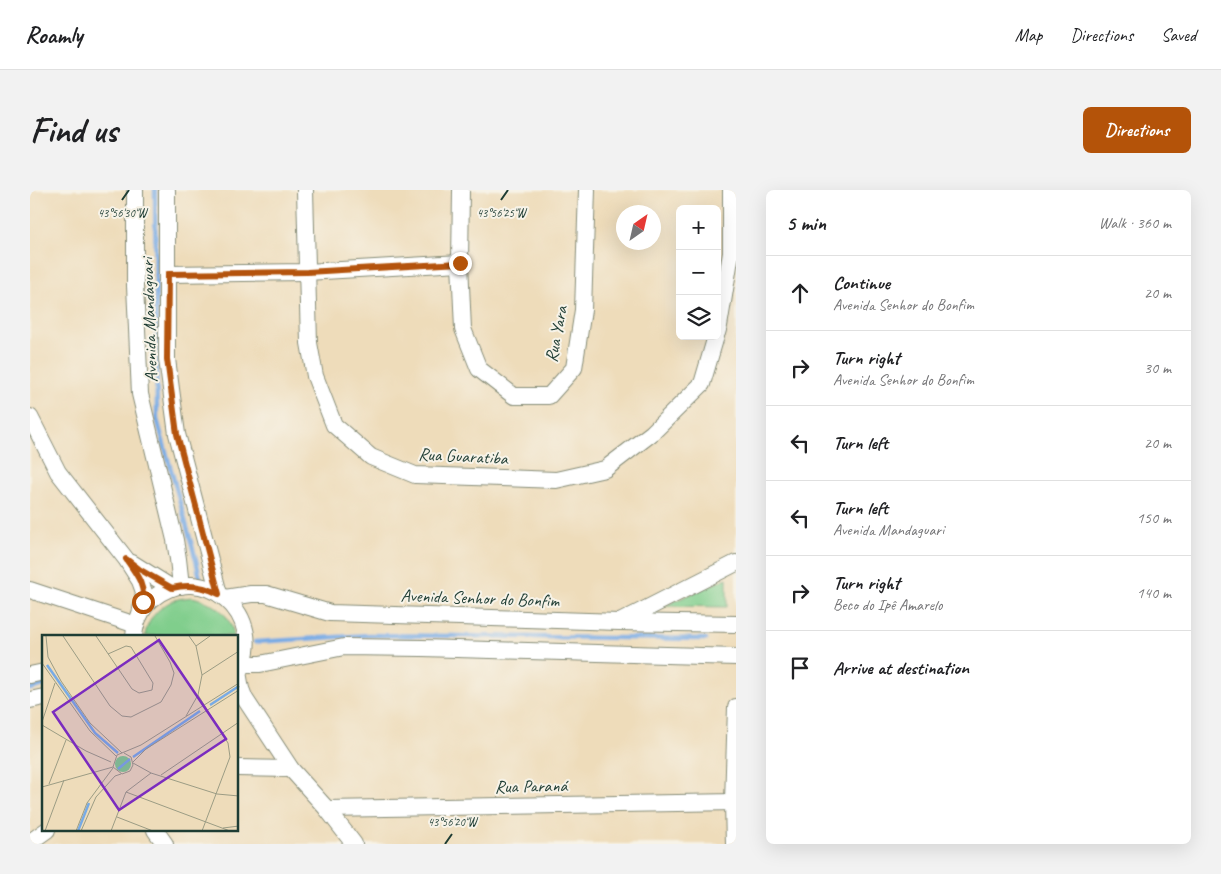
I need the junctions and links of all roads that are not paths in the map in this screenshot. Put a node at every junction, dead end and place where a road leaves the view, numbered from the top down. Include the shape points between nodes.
1 (136, 190) edge
2 (167, 190) edge
3 (304, 190) edge
4 (461, 190) edge
5 (587, 190) edge
6 (731, 190) edge
7 (460, 263) junction
8 (307, 272) junction
9 (168, 274) junction
10 (721, 313) edge
11 (715, 340) edge
12 (30, 417) edge
13 (126, 559) junction
14 (736, 563) edge
15 (176, 587) junction
16 (30, 590) edge
17 (222, 596) junction
18 (619, 622) junction
19 (736, 624) edge
20 (134, 630) edge
21 (736, 657) edge
22 (239, 670) edge
23 (736, 706) edge
24 (239, 709) edge
25 (263, 727) junction
26 (239, 768) edge
27 (291, 770) junction
28 (735, 802) edge
29 (328, 809) junction
30 (44, 832) edge
31 (156, 832) edge
32 (30, 842) edge
33 (165, 844) edge
34 (354, 844) edge
35 (734, 844) edge

1 - 15 street, Avenida Mandaguari via 135,286 140,394 175,540 178,559
2 - 9 street, Avenida Mandaguari
3 - 8 street, Rua Guaratiba
4 - 7 street, Rua Yara
5 - 7 street, Rua Yara via 582,310 574,368 549,396 514,396 479,369 463,329
6 - 10 street, Rua Guaratiba via 730,253
7 - 8 street
8 - 9 street
8 - 11 street, Rua Guaratiba via 309,343 315,376 334,425 370,457 415,475 556,480 606,469 652,433 702,384
9 - 17 street, Avenida Mandaguari via 167,359 177,434
12 - 13 street via 58,472
13 - 15 street
13 - 20 street via 144,592
14 - 18 street
15 - 17 street via 205,587
15 - 20 street via 164,591 150,602
16 - 20 street
17 - 18 street, Avenida Senhor do Bonfim via 266,594 330,613
17 - 22 street via 236,609 245,628 246,650
18 - 19 street, Avenida Senhor do Bonfim
21 - 22 street via 344,647
22 - 25 street via 245,699
23 - 28 street
24 - 25 street
25 - 27 street
26 - 27 street
27 - 29 street
28 - 29 street, Rua Paraná
28 - 35 street
29 - 34 street
30 - 32 street
31 - 33 street

